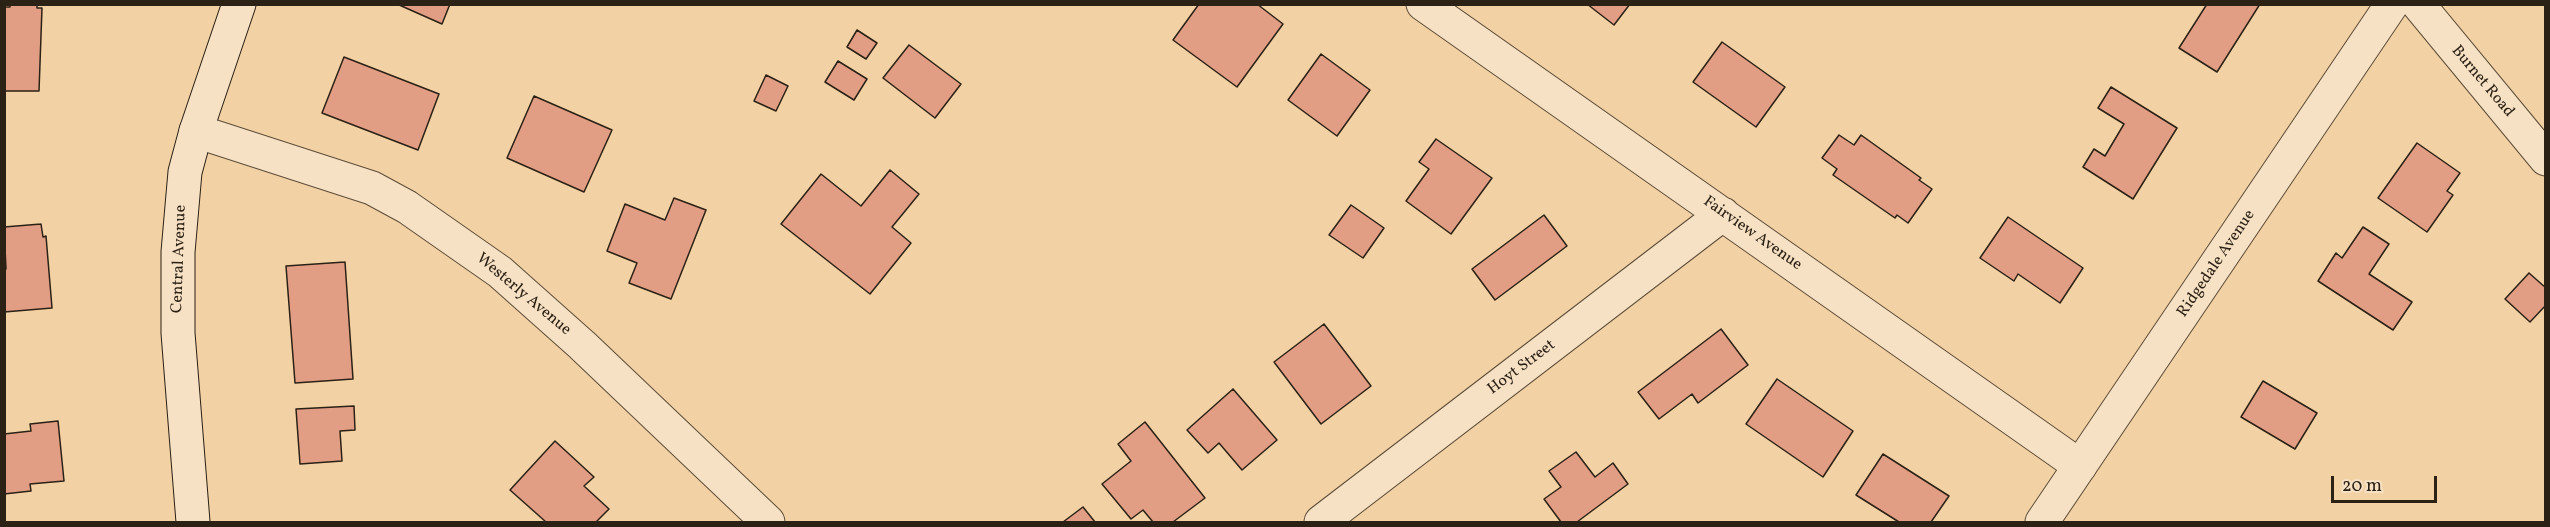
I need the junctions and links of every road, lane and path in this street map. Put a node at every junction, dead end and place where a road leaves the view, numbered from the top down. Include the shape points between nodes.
1 (239, 4) edge
2 (1423, 4) edge
3 (2392, 4) edge
4 (2418, 4) edge
5 (196, 131) junction
6 (2546, 159) edge
7 (1724, 214) junction
8 (2080, 466) junction
9 (193, 522) edge
10 (768, 522) edge
11 (1321, 522) edge
12 (2042, 522) edge

1 - 5 street, Central Avenue
2 - 7 street, Fairview Avenue
3 - 8 street, Ridgedale Avenue
4 - 6 street, Burnet Road
5 - 9 street, Central Avenue via 185,172 178,252 178,333
5 - 10 street, Westerly Avenue via 372,188 407,207 508,279
7 - 8 street, Fairview Avenue
7 - 11 street, Hoyt Street
8 - 12 street, Ridgedale Avenue

